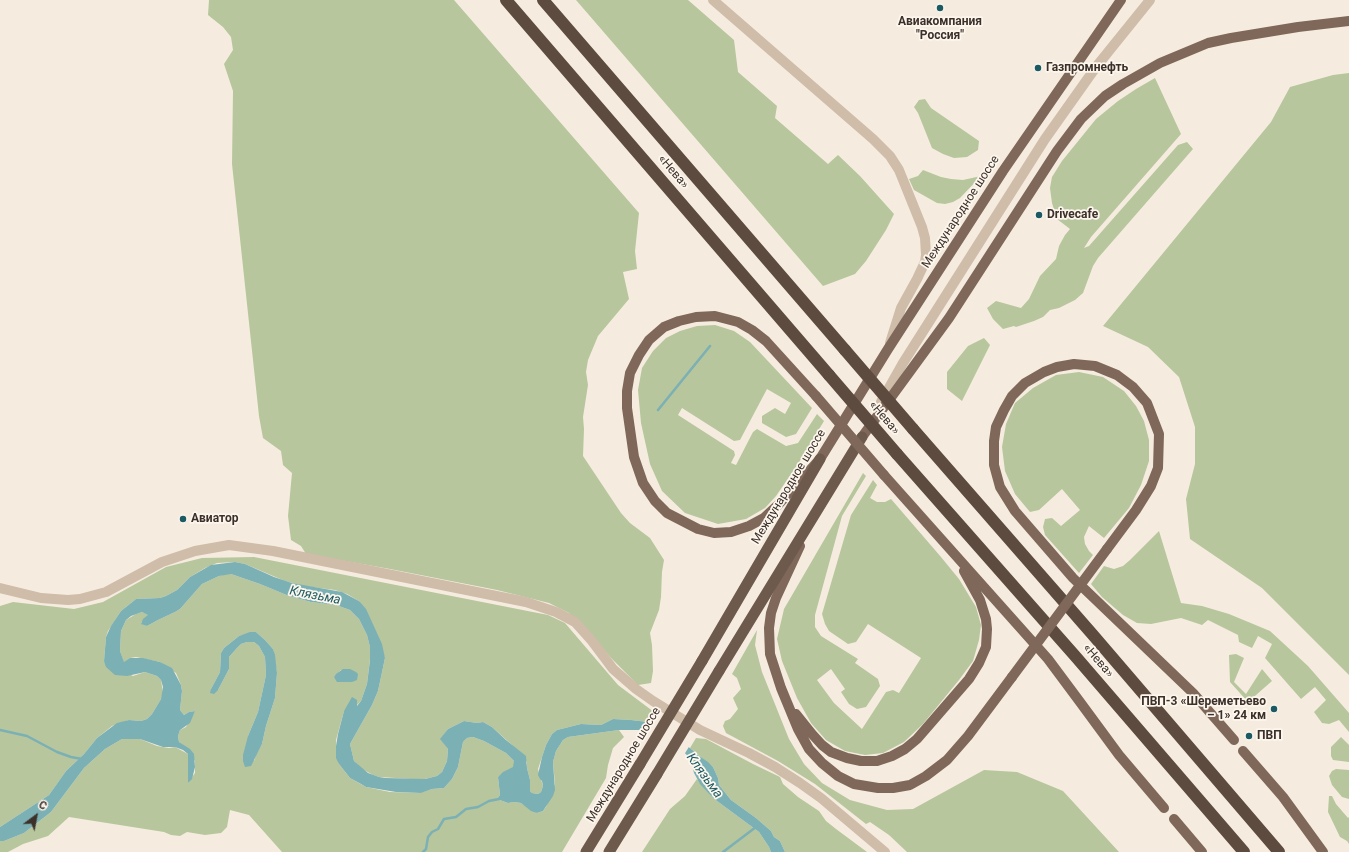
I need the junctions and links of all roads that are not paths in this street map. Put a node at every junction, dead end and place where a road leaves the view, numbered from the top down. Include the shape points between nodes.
1 (506, 0) edge
2 (542, 0) edge
3 (713, 0) edge
4 (1121, 0) edge
5 (1150, 0) edge
6 (1349, 21) edge
7 (888, 349) junction
8 (862, 437) junction
9 (820, 458) junction
10 (810, 523) junction
11 (952, 551) junction
12 (0, 588) edge
13 (788, 703) junction
14 (1234, 740) dead end
15 (1243, 751) dead end
16 (1164, 808) dead end
17 (1174, 819) dead end
18 (586, 852) edge
19 (609, 852) edge
20 (885, 852) edge
21 (1202, 852) edge
22 (1244, 852) edge
23 (1278, 852) edge
24 (1323, 852) edge

1 - 22 highway, «Нева», bridge
2 - 23 highway, «Нева», bridge
3 - 7 street via 873,139 890,156 899,170 922,227 926,255 917,279 901,308
4 - 7 main road, Международное шоссе via 1024,141
5 - 8 street via 1084,83 1023,172 903,363
6 - 8 main road via 1208,43 1143,72 1093,106 1056,151 949,318
7 - 9 main road, Международное шоссе
8 - 10 highway
9 - 11 main road, bridge via 778,505 764,518 749,526 731,532 714,533 698,529 667,513 643,483 634,457 627,391 630,373 639,355 649,340 664,327 696,317 726,318 752,330 775,350
9 - 18 highway, Международное шоссе, bridge
10 - 13 main road via 776,598 769,628 770,654
10 - 19 highway, bridge
11 - 13 main road via 980,600 986,619 986,647 969,679 917,739 905,749 877,761 846,758 822,745
11 - 16 main road via 1048,659 1119,755
12 - 20 street via 41,598 80,599 106,592 162,562 195,551 229,545 526,602 556,612 575,622 613,669 653,702 800,783
13 - 14 main road, bridge via 809,749 822,763 838,776 854,784 871,788 910,785 946,760 968,736 1012,677 1107,549 1136,510 1151,486 1158,468 1159,434 1147,403 1133,387 1117,376 1095,366 1074,364 1044,372 1012,396 996,427 994,465 1000,487 1015,511 1073,578 1193,693
15 - 24 main road via 1283,797
17 - 21 main road

